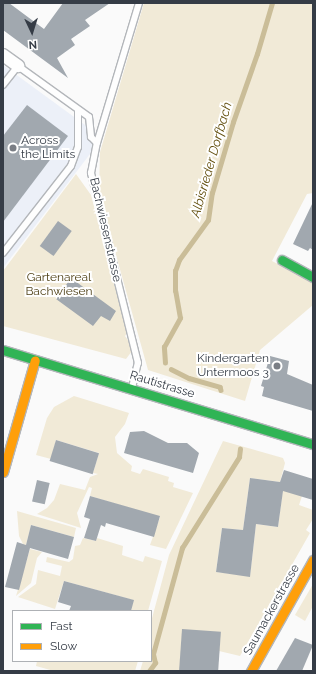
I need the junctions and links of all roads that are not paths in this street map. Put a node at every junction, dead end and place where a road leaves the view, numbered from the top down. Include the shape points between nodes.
1 (139, 3) edge
2 (3, 55) edge
3 (18, 66) junction
4 (3, 86) edge
5 (78, 110) junction
6 (97, 143) junction
7 (3, 254) edge
8 (282, 260) dead end
9 (313, 277) edge
10 (3, 350) edge
11 (35, 360) junction
12 (132, 388) junction
13 (313, 444) edge
14 (3, 472) edge
15 (313, 560) edge
16 (251, 671) edge

1 - 6 lane, Bachwiesenstrasse
2 - 3 street
3 - 4 lane
3 - 5 lane
5 - 6 lane via 89,117 91,137
5 - 7 lane via 78,147 71,166
6 - 12 lane, Bachwiesenstrasse via 92,174 95,194 138,363
8 - 9 street
10 - 11 street, Rautistrasse
11 - 12 street, Rautistrasse
11 - 14 street
12 - 13 street, Rautistrasse
15 - 16 street, Saumackerstrasse

